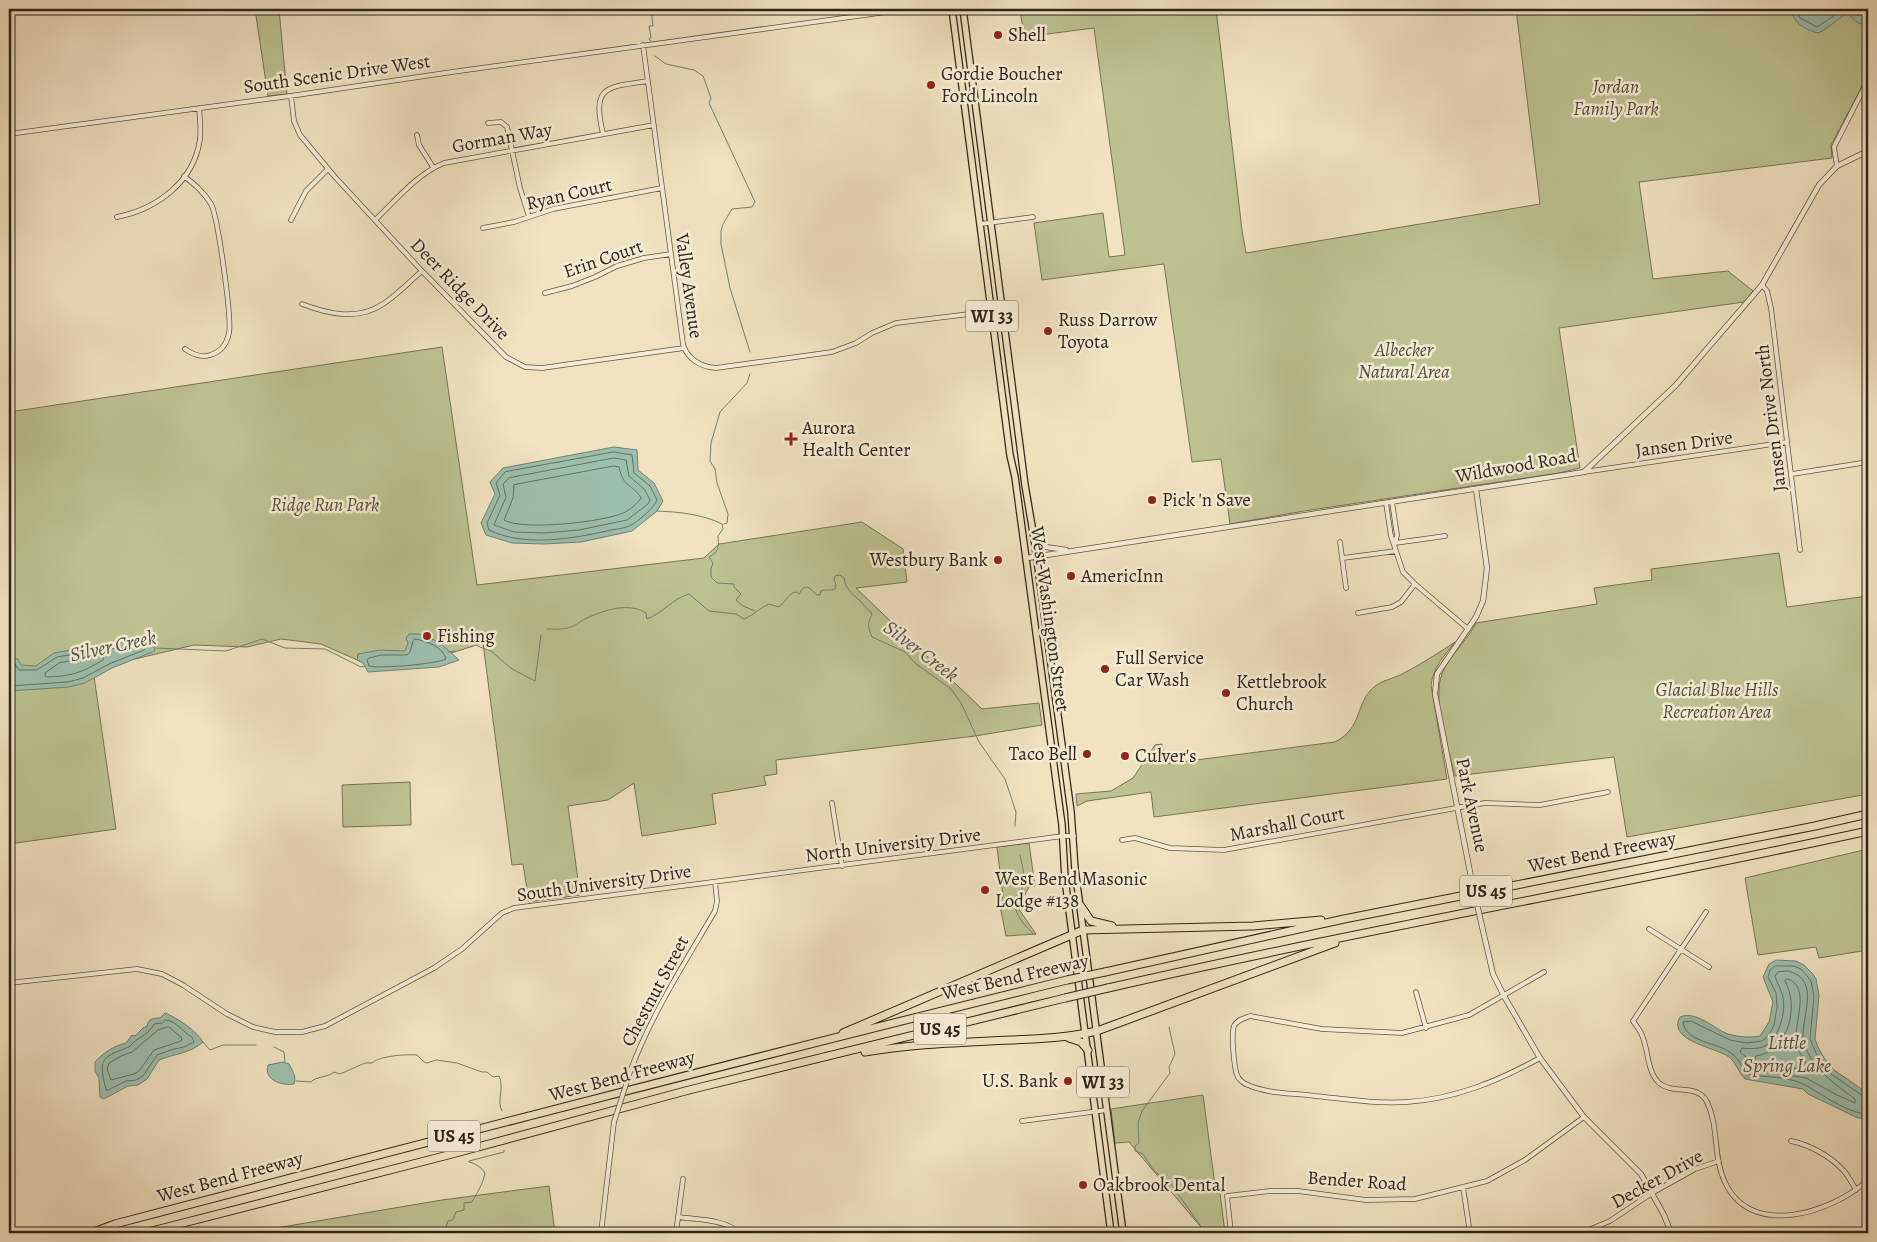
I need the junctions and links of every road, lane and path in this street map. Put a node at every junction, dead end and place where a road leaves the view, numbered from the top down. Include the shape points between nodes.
1 (908, 9) edge
2 (952, 9) edge
3 (963, 9) edge
4 (643, 45) junction
5 (1868, 80) edge
6 (648, 81) junction
7 (290, 96) junction
8 (199, 108) junction
9 (488, 123) dead end
10 (654, 125) junction
11 (9, 134) edge
12 (603, 134) junction
13 (417, 135) dead end
14 (513, 150) junction
15 (1868, 151) edge
16 (1837, 166) junction
17 (433, 167) junction
18 (328, 169) junction
19 (184, 176) junction
20 (662, 188) junction
21 (117, 217) dead end
22 (529, 217) junction
23 (1033, 217) dead end
24 (291, 220) dead end
25 (375, 220) junction
26 (992, 222) junction
27 (981, 224) junction
28 (483, 228) dead end
29 (670, 254) junction
30 (422, 271) junction
31 (1762, 285) junction
32 (545, 293) dead end
33 (302, 304) dead end
34 (1002, 310) junction
35 (992, 312) junction
36 (684, 348) junction
37 (185, 349) dead end
38 (1787, 442) junction
39 (1866, 462) edge
40 (1868, 470) edge
41 (1584, 472) junction
42 (1792, 474) junction
43 (1476, 489) junction
44 (1392, 502) junction
45 (1386, 503) junction
46 (9, 533) edge
47 (1446, 536) dead end
48 (1034, 538) junction
49 (1340, 542) dead end
50 (1395, 543) junction
51 (12, 546) dead end
52 (1800, 550) dead end
53 (1070, 551) junction
54 (1396, 551) junction
55 (1037, 557) junction
56 (1027, 558) junction
57 (1343, 558) junction
58 (1415, 584) junction
59 (1346, 588) dead end
60 (1358, 613) dead end
61 (1468, 629) junction
62 (1608, 792) dead end
63 (832, 803) dead end
64 (1458, 808) junction
65 (1868, 814) edge
66 (1868, 831) edge
67 (1063, 836) junction
68 (1074, 836) junction
69 (1122, 840) dead end
70 (842, 866) junction
71 (715, 882) junction
72 (1080, 905) junction
73 (1706, 912) dead end
74 (1344, 919) junction
75 (1119, 928) junction
76 (1649, 929) dead end
77 (1083, 930) junction
78 (1072, 935) junction
79 (1353, 936) junction
80 (1681, 950) junction
81 (1710, 967) dead end
82 (1544, 972) dead end
83 (9, 983) edge
84 (1416, 992) dead end
85 (1504, 996) junction
86 (1426, 1028) junction
87 (1097, 1031) junction
88 (1086, 1034) junction
89 (1067, 1037) junction
90 (818, 1043) junction
91 (1088, 1050) junction
92 (1540, 1058) junction
93 (815, 1060) junction
94 (1107, 1110) junction
95 (1096, 1112) junction
96 (1584, 1117) junction
97 (1022, 1121) dead end
98 (1791, 1141) dead end
99 (1719, 1161) junction
100 (683, 1179) dead end
101 (1868, 1180) edge
102 (1463, 1188) junction
103 (1856, 1190) junction
104 (1652, 1193) junction
105 (678, 1217) junction
106 (91, 1233) edge
107 (144, 1233) edge
108 (601, 1233) edge
109 (676, 1233) edge
110 (740, 1233) edge
111 (1111, 1233) edge
112 (1122, 1233) edge
113 (1231, 1233) edge
114 (1470, 1233) edge
115 (1581, 1233) edge
116 (1671, 1233) edge

1 - 4 street, South Scenic Drive West
2 - 27 main road, West Washington Street / WI 33
3 - 26 main road, West Washington Street / WI 33
4 - 6 street, Valley Avenue
4 - 7 street, South Scenic Drive West
5 - 16 street via 1834,147
6 - 10 street, Valley Avenue
6 - 12 street via 614,86 605,92 598,106
7 - 8 street, South Scenic Drive West
7 - 18 street, Deer Ridge Drive via 300,134
8 - 11 street, South Scenic Drive West
8 - 19 street via 200,139 195,157
9 - 14 street via 506,125
10 - 12 street, Gorman Way
10 - 20 street, Valley Avenue
12 - 14 street, Gorman Way
13 - 17 street via 419,145
14 - 17 street, Gorman Way
14 - 22 street
15 - 16 street, Wildwood Road
16 - 31 street, Wildwood Road via 1819,185
17 - 25 street, Gorman Way
18 - 24 street via 306,191
18 - 25 street, Deer Ridge Drive
19 - 21 street via 173,190 150,206
19 - 37 street via 204,195 214,214 230,326 224,346 212,355 198,355
20 - 22 street, Ryan Court via 553,209
20 - 29 street, Valley Avenue
22 - 28 street, Ryan Court
23 - 26 street
25 - 30 street, Deer Ridge Drive
26 - 27 street
26 - 34 main road, West Washington Street / WI 33
27 - 35 main road, West Washington Street / WI 33
29 - 32 street, Erin Court via 617,266 580,283
29 - 36 street, Valley Avenue
30 - 33 street via 383,304 371,309 336,314
30 - 36 street, Deer Ridge Drive via 506,357 525,367 542,368
31 - 38 street, Jansen Drive North via 1771,308
31 - 41 street, Wildwood Road via 1676,385
34 - 35 street, Valley Avenue
34 - 48 main road, West Washington Street / WI 33
35 - 36 street, Valley Avenue via 896,323 832,352 716,368 693,360
35 - 56 main road, West Washington Street / WI 33
38 - 41 street, Jansen Drive
38 - 42 street, Jansen Drive North
39 - 40 street
39 - 42 street
41 - 43 street, Wildwood Road
42 - 52 street, Jansen Drive North
43 - 44 street, Wildwood Road
43 - 61 street, Park Avenue via 1487,568 1483,602
44 - 45 street, Wildwood Road
44 - 50 street via 1397,535
45 - 50 street
45 - 53 street, Wildwood Road
46 - 51 street
47 - 50 street
48 - 53 street via 1046,547
48 - 55 main road, West Washington Street / WI 33
49 - 57 street
50 - 54 street
53 - 55 street, Wildwood Road
54 - 57 street
54 - 58 street via 1403,572
55 - 56 street, Wildwood Road
55 - 68 main road, West Washington Street / WI 33
56 - 67 main road, West Washington Street / WI 33
57 - 59 street
58 - 60 street via 1401,602 1392,607
58 - 61 street
61 - 64 street, Park Avenue via 1437,674 1435,694
62 - 64 street, Marshall Court via 1540,805 1485,803
63 - 70 street
64 - 69 street, Marshall Court via 1224,850 1170,848 1135,838
64 - 85 street, Park Avenue, bridge via 1493,974
65 - 74 highway, West Bend Freeway / US 45
66 - 79 highway, West Bend Freeway / US 45
67 - 68 street, North University Drive
67 - 70 street, North University Drive
67 - 78 main road, West Washington Street / WI 33
68 - 72 main road, West Washington Street / WI 33
70 - 71 street, North University Drive
71 - 83 street, South University Drive via 514,908 434,968 324,1026 302,1032 276,1032 253,1027 162,974 137,969
71 - 108 street, Chestnut Street, bridge via 715,911 641,1041 630,1072 614,1122
72 - 75 highway via 1092,921
72 - 77 main road, West Washington Street / WI 33
73 - 80 street
74 - 75 highway via 1253,926
74 - 90 highway, West Bend Freeway / US 45, bridge via 1067,980
75 - 77 highway
76 - 80 street
77 - 78 highway
77 - 87 main road, West Washington Street / WI 33
78 - 88 main road, West Washington Street / WI 33
78 - 90 highway
79 - 87 highway
79 - 93 highway, West Bend Freeway / US 45, bridge via 1220,962
80 - 81 street
80 - 99 street via 1633,1021 1642,1034 1652,1073 1660,1084 1694,1091 1706,1100 1713,1117
82 - 85 street
84 - 86 street
85 - 86 street via 1469,1015
85 - 92 street, Park Avenue
86 - 92 street via 1402,1033 1322,1029 1250,1016 1242,1018 1234,1025 1232,1039 1237,1076 1245,1085 1262,1090 1363,1101 1407,1102 1472,1089
87 - 88 highway
87 - 94 main road, West Washington Street / WI 33
88 - 89 highway
88 - 91 main road, West Washington Street / WI 33
89 - 91 highway via 1081,1042
89 - 93 highway via 914,1045
90 - 106 highway, West Bend Freeway / US 45 via 134,1219
91 - 95 main road, West Washington Street / WI 33
92 - 96 street, Park Avenue
93 - 107 highway, West Bend Freeway / US 45
94 - 95 street
94 - 112 main road, West Washington Street / WI 33
95 - 97 street
95 - 111 main road, West Washington Street / WI 33
96 - 102 street, Bender Road via 1525,1160 1487,1181
96 - 104 street, Park Avenue via 1641,1174
98 - 103 street via 1831,1158 1845,1171
99 - 103 street via 1723,1179 1731,1193 1745,1206 1760,1213 1776,1216 1802,1214 1839,1202
99 - 104 street, Decker Drive via 1695,1169
100 - 105 street
101 - 103 street
102 - 113 street, Bender Road via 1414,1199 1366,1200 1298,1191 1227,1196
102 - 114 street
104 - 115 street, Decker Drive via 1610,1221
104 - 116 street, Park Avenue
105 - 109 street
105 - 110 street via 718,1222

